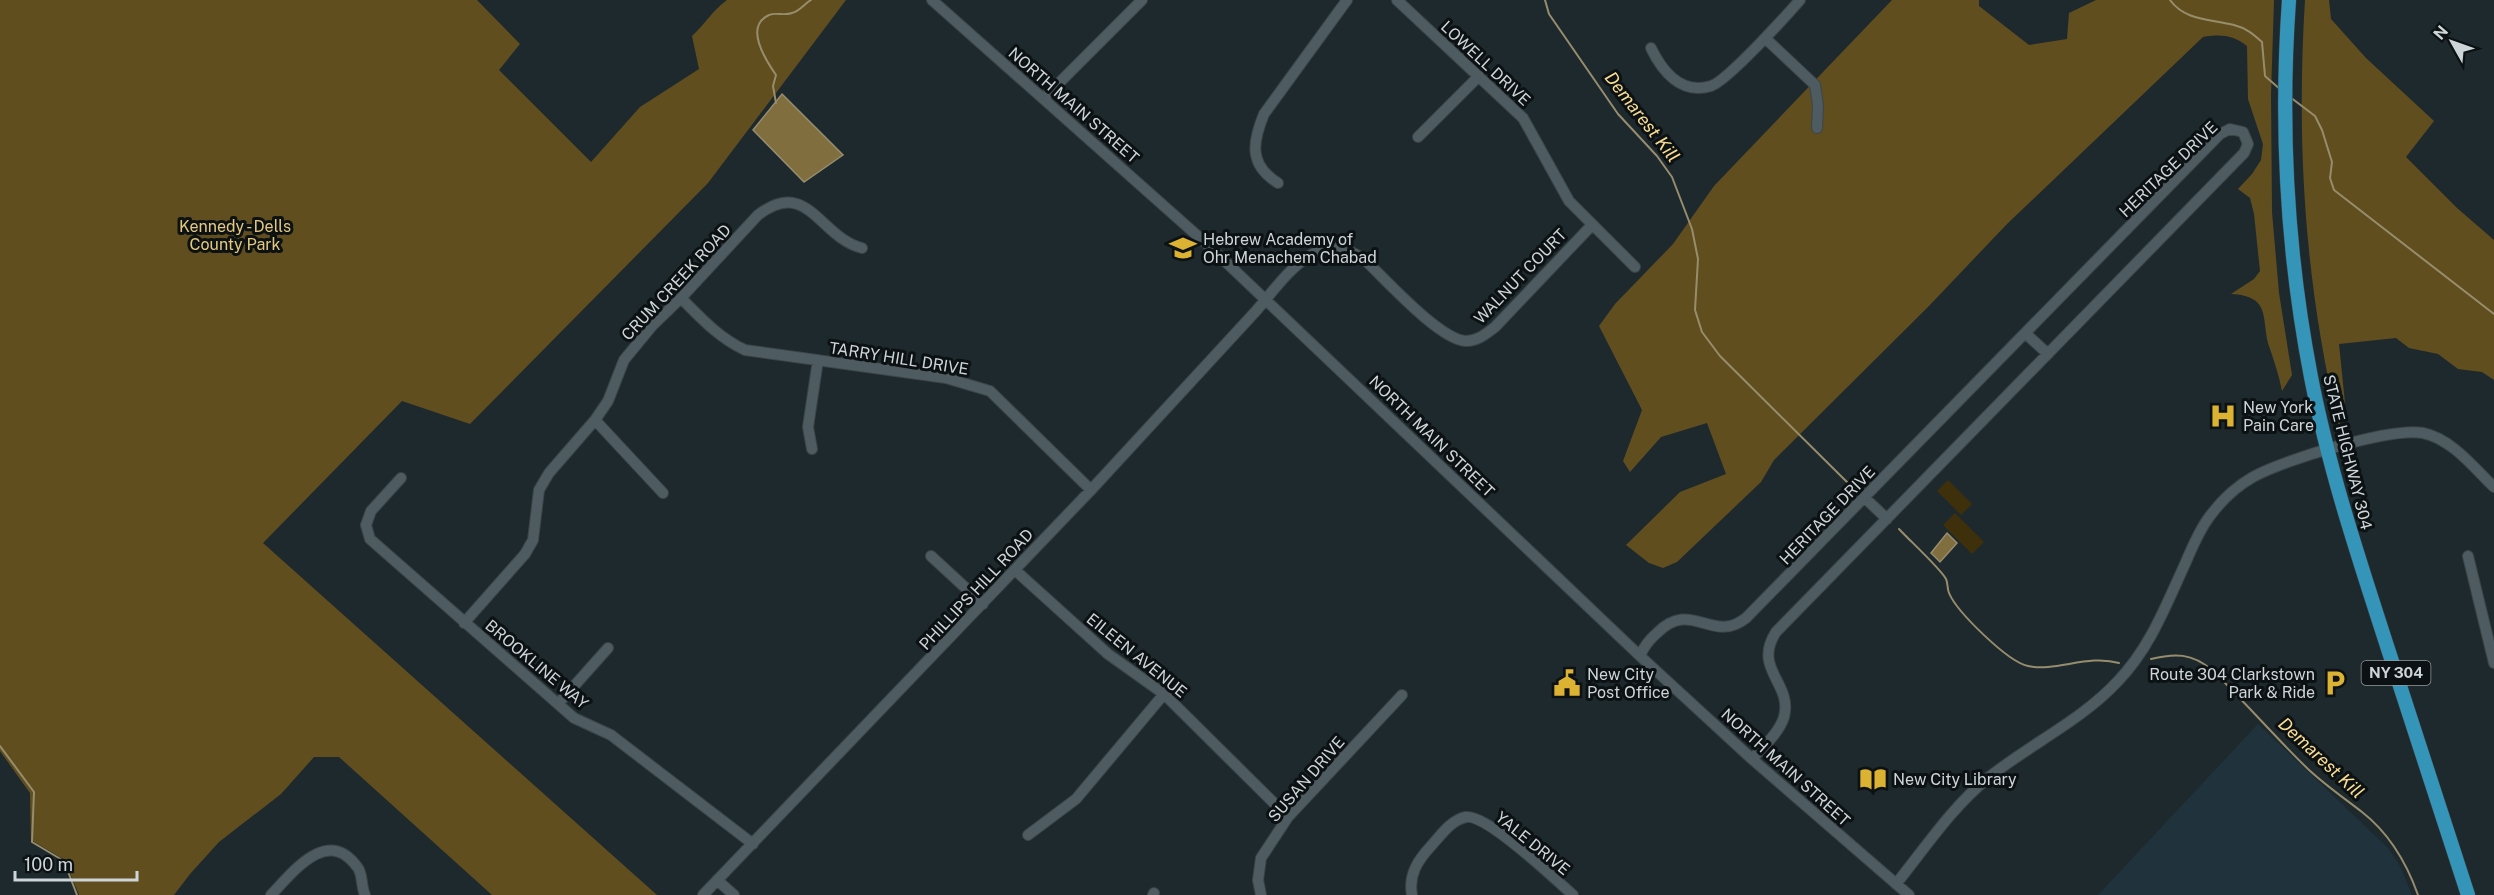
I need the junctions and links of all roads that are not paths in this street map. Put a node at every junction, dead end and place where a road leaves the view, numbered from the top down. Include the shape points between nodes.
1 (932, 0) edge
2 (1142, 0) edge
3 (1347, 0) edge
4 (1397, 0) edge
5 (1800, 0) edge
6 (2289, 0) edge
7 (1765, 38) junction
8 (1651, 48) dead end
9 (1479, 76) junction
10 (1044, 98) junction
11 (1817, 128) dead end
12 (1418, 137) dead end
13 (1278, 183) dead end
14 (1592, 225) junction
15 (862, 248) dead end
16 (1635, 267) dead end
17 (681, 298) junction
18 (1266, 298) junction
19 (2025, 333) junction
20 (2048, 354) junction
21 (818, 360) junction
22 (595, 420) junction
23 (812, 449) dead end
24 (2327, 449) junction
25 (401, 478) dead end
26 (2494, 487) edge
27 (1091, 490) junction
28 (663, 493) dead end
29 (1864, 498) junction
30 (1887, 519) junction
31 (931, 556) dead end
32 (2468, 556) dead end
33 (1015, 570) junction
34 (983, 604) junction
35 (464, 623) junction
36 (608, 648) dead end
37 (1640, 656) junction
38 (2494, 663) edge
39 (1164, 694) junction
40 (1402, 695) dead end
41 (558, 704) junction
42 (1752, 759) junction
43 (1288, 817) junction
44 (1028, 835) dead end
45 (753, 844) junction
46 (717, 880) junction
47 (1896, 884) junction
48 (271, 895) edge
49 (365, 895) edge
50 (703, 895) edge
51 (734, 895) edge
52 (1262, 895) edge
53 (1412, 895) edge
54 (1573, 895) edge
55 (1909, 895) edge
56 (2468, 895) edge

1 - 10 street, NORTH MAIN STREET
2 - 10 street
3 - 13 street via 1264,114 1258,128 1256,159
4 - 9 street, LOWELL DRIVE
5 - 7 street
6 - 24 main road, STATE HIGHWAY 304 / NY 304 via 2285,81 2288,195 2297,291
7 - 8 street via 1712,86 1690,87 1673,80
7 - 11 street via 1815,85
9 - 12 street
9 - 14 street, LOWELL DRIVE via 1523,118 1569,201
10 - 18 street, NORTH MAIN STREET
14 - 16 street, LOWELL DRIVE
14 - 18 street, WALNUT COURT via 1495,327 1466,341 1437,327 1366,261 1344,249 1324,249 1307,257
15 - 17 street, CRUM CREEK ROAD via 842,239 806,207 782,202 758,215
17 - 21 street, TARRY HILL DRIVE via 717,334 737,347
17 - 22 street, CRUM CREEK ROAD via 624,360 608,401
18 - 27 street, PHILLIPS HILL ROAD
18 - 37 street, NORTH MAIN STREET
19 - 20 street
19 - 20 street, HERITAGE DRIVE via 2220,134 2230,129 2242,132 2248,144 2244,153
19 - 29 street, HERITAGE DRIVE
20 - 30 street, HERITAGE DRIVE
21 - 23 street via 808,427
21 - 27 street, TARRY HILL DRIVE via 946,378 990,391
22 - 28 street
22 - 35 street, CRUM CREEK ROAD via 549,472 539,490 533,540 525,554
24 - 26 street via 2388,434 2423,433 2455,450
24 - 47 street via 2254,476 2217,507 2201,530 2154,630 2128,670 2094,704 1984,780
24 - 56 main road, STATE HIGHWAY 304 / NY 304
25 - 35 street, BROOKLINE WAY via 371,511 366,525 370,539
27 - 33 street, PHILLIPS HILL ROAD
29 - 30 street
29 - 37 street, HERITAGE DRIVE via 1742,621 1721,628 1691,619 1674,621 1656,633
30 - 42 street, HERITAGE DRIVE via 1770,642 1768,660 1784,696 1785,712 1779,728
31 - 34 street
32 - 38 street
33 - 34 street, PHILLIPS HILL ROAD
33 - 39 street, EILEEN AVENUE via 1108,654
34 - 45 street, PHILLIPS HILL ROAD
35 - 41 street, BROOKLINE WAY
36 - 41 street
37 - 42 street, NORTH MAIN STREET
39 - 43 street, EILEEN AVENUE
39 - 44 street via 1076,799
40 - 43 street, SUSAN DRIVE
41 - 45 street, BROOKLINE WAY via 574,718 611,735
42 - 47 street, NORTH MAIN STREET
43 - 52 street, SUSAN DRIVE via 1262,858 1258,880
45 - 46 street, PHILLIPS HILL ROAD
46 - 50 street, PHILLIPS HILL ROAD
46 - 51 street
47 - 55 street, NORTH MAIN STREET
48 - 49 street via 307,858 328,850 346,855 360,869
53 - 54 street, YALE DRIVE via 1412,874 1421,857 1453,823 1468,817 1501,833

